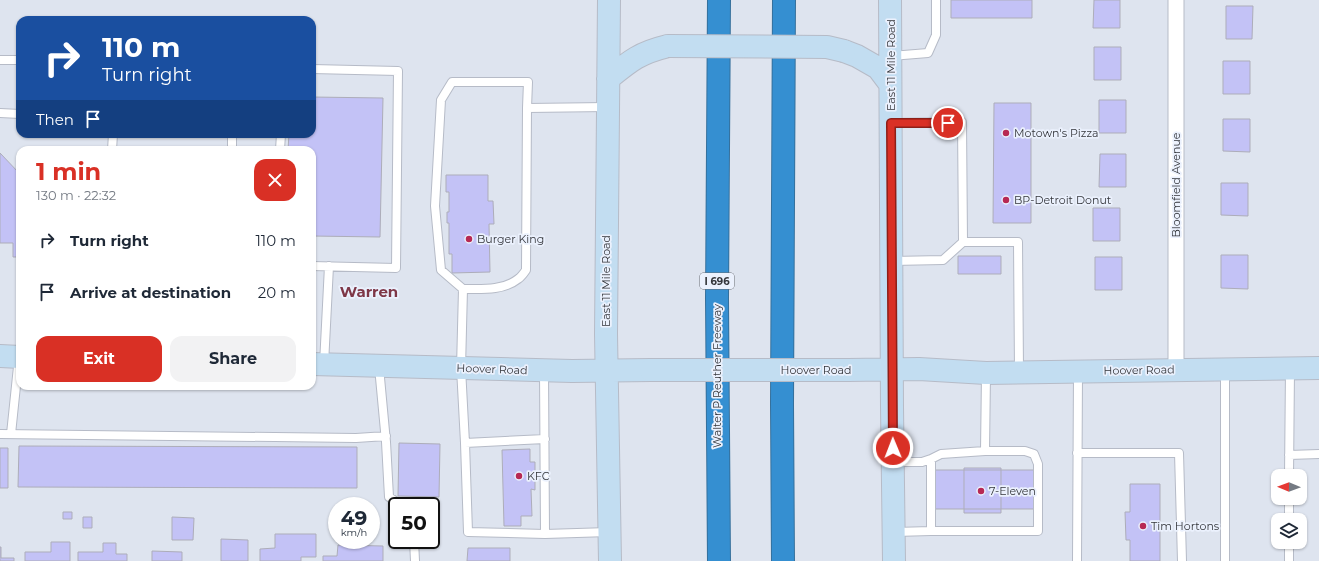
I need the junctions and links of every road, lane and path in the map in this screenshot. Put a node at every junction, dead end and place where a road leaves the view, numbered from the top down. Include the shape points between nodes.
1 (609, 0) edge
2 (719, 0) edge
3 (784, 0) edge
4 (890, 0) edge
5 (936, 0) edge
6 (1176, 0) edge
7 (890, 56) junction
8 (0, 60) edge
9 (16, 60) edge
10 (316, 69) edge
11 (608, 79) junction
12 (890, 84) junction
13 (608, 107) junction
14 (528, 108) junction
15 (0, 113) edge
16 (16, 114) edge
17 (891, 123) junction
18 (963, 242) junction
19 (891, 260) junction
20 (316, 266) edge
21 (328, 266) junction
22 (463, 289) junction
23 (13, 357) edge
24 (318, 365) edge
25 (379, 366) junction
26 (461, 368) junction
27 (1290, 368) junction
28 (1319, 368) edge
29 (892, 369) junction
30 (1176, 369) junction
31 (1225, 369) junction
32 (544, 370) junction
33 (606, 370) junction
34 (1078, 371) junction
35 (1019, 372) junction
36 (986, 373) junction
37 (0, 434) edge
38 (11, 434) junction
39 (386, 436) junction
40 (545, 439) junction
41 (465, 443) junction
42 (984, 451) junction
43 (1077, 453) junction
44 (1319, 454) edge
45 (1289, 455) junction
46 (931, 460) junction
47 (893, 462) junction
48 (1289, 469) edge
49 (389, 497) edge
50 (931, 531) junction
51 (609, 532) junction
52 (894, 532) junction
53 (546, 534) junction
54 (414, 549) edge
55 (1289, 549) edge
56 (415, 561) edge
57 (610, 561) edge
58 (718, 561) edge
59 (783, 561) edge
60 (894, 561) edge
61 (1077, 561) edge
62 (1182, 561) edge
63 (1225, 561) edge
64 (1289, 561) edge

1 - 11 main road, East 11 Mile Road
2 - 58 highway, Walter P Reuther Freeway / I 696
3 - 59 highway
4 - 7 main road, East 11 Mile Road
5 - 7 lane via 936,35 928,53
6 - 30 street, Bloomfield Avenue
7 - 12 main road, East 11 Mile Road
8 - 9 lane
10 - 21 lane via 398,70 396,268
11 - 12 main road, bridge via 638,56 668,46 827,47 857,56 878,68
11 - 13 main road, East 11 Mile Road
12 - 17 main road, East 11 Mile Road
13 - 14 lane
13 - 33 main road, East 11 Mile Road
14 - 22 lane via 526,270 519,279 506,287
14 - 22 lane via 528,82 452,82 441,100 435,206 441,270
15 - 16 lane
17 - 18 lane via 962,122
17 - 19 main road, East 11 Mile Road
18 - 19 lane via 943,260
18 - 35 lane via 1018,242
19 - 29 main road, East 11 Mile Road
20 - 21 lane
21 - 24 lane
22 - 26 lane
23 - 38 lane
24 - 25 main road, Hoover Road
25 - 26 main road, Hoover Road
25 - 39 lane
26 - 32 main road, Hoover Road
26 - 41 lane
27 - 28 main road, Hoover Road
27 - 31 main road, Hoover Road
27 - 45 lane
29 - 33 main road, Hoover Road, bridge
29 - 36 main road, Hoover Road
29 - 47 main road, East 11 Mile Road
30 - 31 main road, Hoover Road
30 - 34 main road, Hoover Road
31 - 63 lane
32 - 33 main road, Hoover Road
32 - 40 lane
33 - 51 main road, East 11 Mile Road
34 - 35 main road, Hoover Road
34 - 43 lane
35 - 36 main road, Hoover Road
36 - 42 lane
37 - 38 lane
38 - 39 lane via 340,438
39 - 49 lane
40 - 41 lane
40 - 53 lane
41 - 53 lane via 468,532
42 - 46 lane via 941,454
42 - 50 lane via 1025,451 1034,454 1038,464 1038,531
43 - 61 lane
43 - 62 lane via 1179,453
44 - 45 lane
45 - 48 lane
46 - 47 lane
46 - 50 lane
47 - 52 main road, East 11 Mile Road
50 - 52 lane
51 - 53 lane
51 - 57 main road, East 11 Mile Road
52 - 60 main road, East 11 Mile Road
54 - 56 lane
55 - 64 lane

